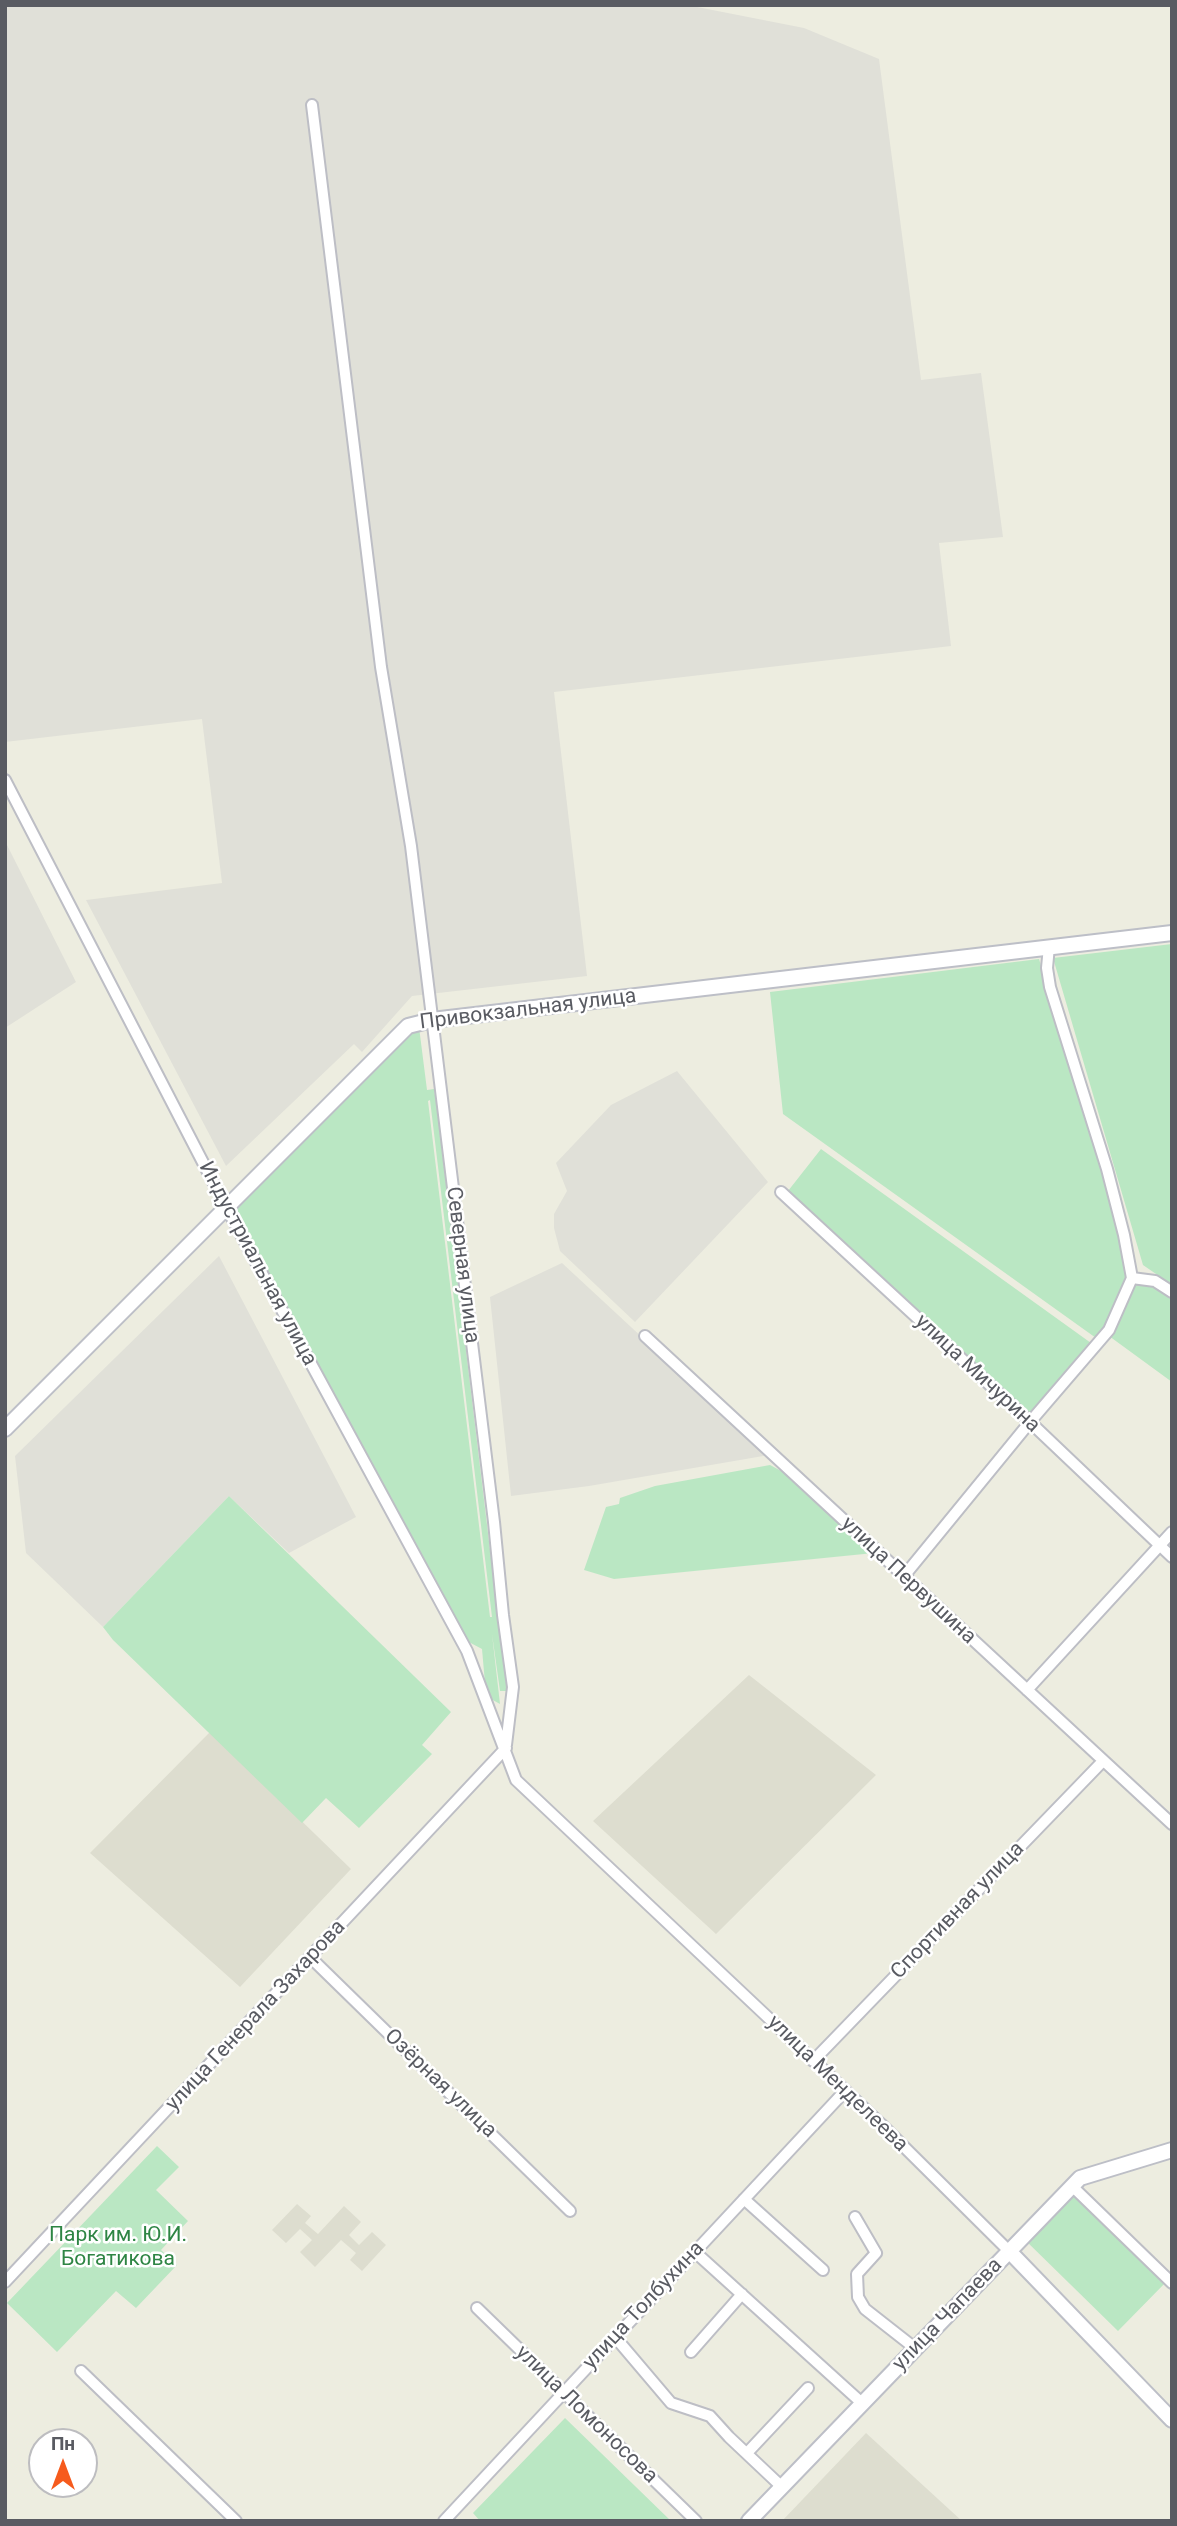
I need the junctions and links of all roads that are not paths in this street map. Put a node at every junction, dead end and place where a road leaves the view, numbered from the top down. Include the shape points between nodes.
1 (312, 105) dead end
2 (5, 780) edge
3 (1172, 933) edge
4 (1049, 946) junction
5 (432, 1020) junction
6 (781, 1192) dead end
7 (226, 1207) junction
8 (1132, 1278) junction
9 (1172, 1292) edge
10 (645, 1336) dead end
11 (1030, 1422) junction
12 (5, 1429) edge
13 (1172, 1532) edge
14 (1159, 1546) junction
15 (1172, 1557) edge
16 (904, 1576) junction
17 (1027, 1690) junction
18 (506, 1748) junction
19 (1103, 1761) junction
20 (1172, 1824) edge
21 (311, 1958) junction
22 (813, 2061) junction
23 (845, 2091) junction
24 (1172, 2150) edge
25 (1073, 2187) junction
26 (744, 2199) junction
27 (570, 2211) dead end
28 (855, 2217) dead end
29 (695, 2252) junction
30 (1010, 2252) junction
31 (822, 2270) dead end
32 (5, 2282) edge
33 (1172, 2283) edge
34 (742, 2294) junction
35 (477, 2308) dead end
36 (615, 2337) junction
37 (916, 2349) junction
38 (691, 2352) dead end
39 (81, 2371) dead end
40 (808, 2388) dead end
41 (563, 2393) junction
42 (863, 2404) junction
43 (1172, 2420) edge
44 (747, 2453) junction
45 (782, 2487) junction
46 (449, 2519) edge
47 (236, 2521) edge
48 (696, 2521) edge
49 (749, 2521) edge

1 - 5 street, Северная улица via 379,654 402,782
2 - 7 street, Индустриальная улица
3 - 4 main road, Привокзальная улица
4 - 5 main road, Привокзальная улица
4 - 8 street via 1050,987 1107,1169
5 - 7 main road, Привокзальная улица via 408,1026
5 - 18 street, Северная улица via 513,1687
6 - 11 street, улица Мичурина
7 - 12 main road, Привокзальная улица
7 - 18 street, Индустриальная улица via 467,1651
8 - 9 street via 1155,1281
8 - 11 street via 1108,1330
10 - 16 street, улица Первушина
11 - 14 street, улица Мичурина
11 - 16 street
13 - 14 street
14 - 15 street, улица Мичурина
14 - 17 street
16 - 17 street, улица Первушина
17 - 19 street, улица Первушина
18 - 21 street, улица Генерала Захарова
18 - 22 street, улица Менделеева via 516,1780
19 - 20 street, улица Первушина
19 - 22 street, Спортивная улица
21 - 27 street, Озёрная улица
21 - 32 street, улица Генерала Захарова
22 - 23 street, улица Менделеева
23 - 26 street, улица Толбухина
23 - 30 street, улица Менделеева
24 - 25 main road, улица Чапаева via 1080,2178
25 - 30 main road, улица Чапаева
25 - 33 street
26 - 29 street, улица Толбухина
26 - 31 street
28 - 37 street via 876,2253 857,2274 858,2297 865,2309
29 - 34 street
29 - 36 street, улица Толбухина
30 - 37 main road, улица Чапаева
30 - 43 main road, улица Менделеева
34 - 38 street
34 - 42 street
35 - 41 street, улица Ломоносова
36 - 41 street, улица Толбухина
36 - 44 street via 671,2403 710,2416
37 - 42 main road, улица Чапаева
39 - 47 street
40 - 44 street
41 - 46 street, улица Толбухина
41 - 48 street, улица Ломоносова
42 - 45 main road, улица Чапаева
44 - 45 street
45 - 49 main road, улица Чапаева

